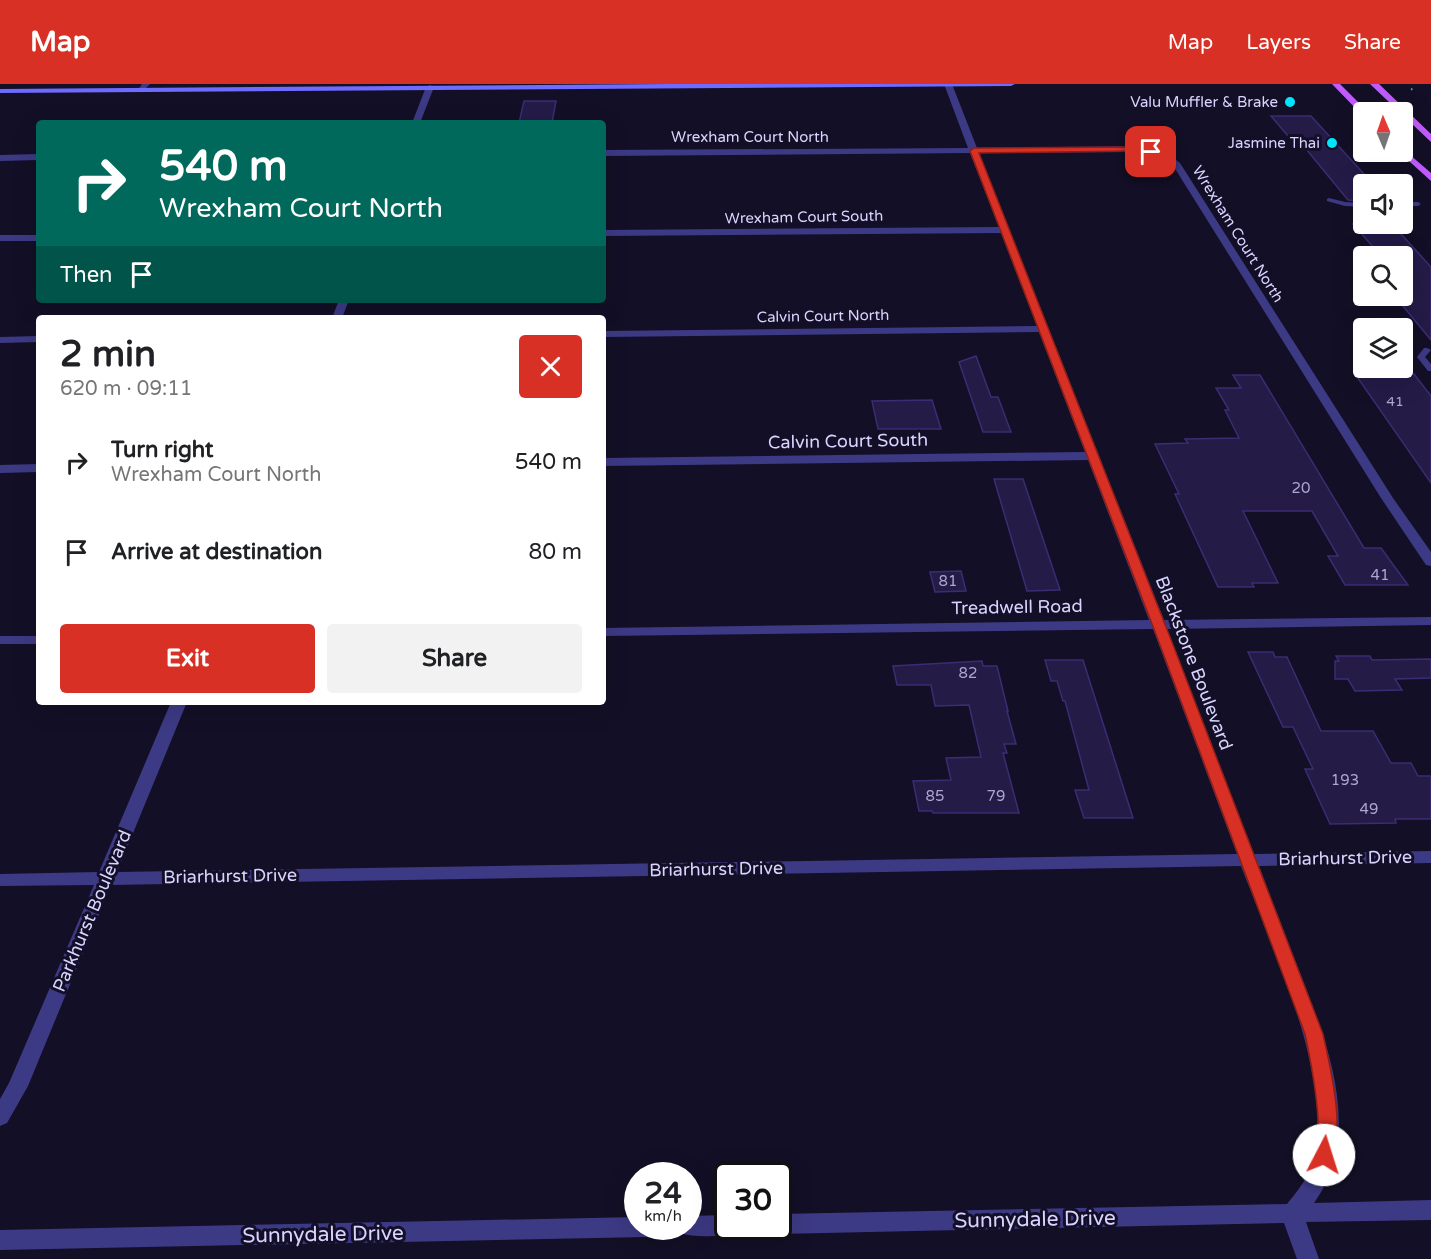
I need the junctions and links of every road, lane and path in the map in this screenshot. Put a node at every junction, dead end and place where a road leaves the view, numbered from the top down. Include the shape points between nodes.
1 (948, 84) edge
2 (1011, 84) edge
3 (1336, 84) edge
4 (1374, 84) edge
5 (548, 85) edge
6 (746, 85) edge
7 (345, 86) edge
8 (144, 87) edge
9 (430, 87) junction
10 (0, 91) edge
11 (1354, 102) edge
12 (417, 120) edge
13 (1431, 139) edge
14 (974, 151) junction
15 (606, 153) edge
16 (36, 157) edge
17 (0, 158) edge
18 (1413, 161) edge
19 (1431, 178) edge
20 (1329, 200) dead end
21 (1353, 204) edge
22 (1413, 204) edge
23 (1418, 204) dead end
24 (1005, 230) junction
25 (606, 233) edge
26 (0, 238) edge
27 (36, 238) edge
28 (1044, 329) junction
29 (606, 334) edge
30 (36, 339) edge
31 (0, 340) edge
32 (1427, 350) dead end
33 (1431, 369) edge
34 (1093, 456) junction
35 (606, 462) edge
36 (36, 468) edge
37 (0, 469) edge
38 (1431, 562) edge
39 (1431, 621) edge
40 (1158, 624) junction
41 (606, 632) edge
42 (0, 640) edge
43 (36, 640) edge
44 (178, 705) edge
45 (1431, 857) edge
46 (1247, 860) junction
47 (107, 878) junction
48 (0, 880) edge
49 (0, 1117) edge
50 (1431, 1210) edge
51 (1292, 1214) junction
52 (792, 1224) edge
53 (624, 1227) edge
54 (0, 1240) edge
55 (1308, 1259) edge

1 - 2 street
1 - 6 street
1 - 14 street, Blackstone Boulevard
3 - 11 main road
4 - 13 main road
5 - 6 street
5 - 9 street
7 - 8 street
7 - 9 street
8 - 10 street
9 - 12 street
14 - 15 street, Wrexham Court North
14 - 24 street, Blackstone Boulevard
14 - 38 street, Wrexham Court North via 1137,149 1164,155 1177,165
16 - 17 street
18 - 19 main road
20 - 21 lane
22 - 23 lane
24 - 25 street, Wrexham Court South
24 - 28 street, Blackstone Boulevard
26 - 27 street
28 - 29 street, Calvin Court North
28 - 34 street, Blackstone Boulevard
30 - 31 street
32 - 33 lane via 1422,357
34 - 35 street, Calvin Court South
34 - 40 street, Blackstone Boulevard
36 - 37 street
39 - 40 street, Treadwell Road
40 - 41 street, Treadwell Road
40 - 46 street, Blackstone Boulevard
42 - 43 street
44 - 47 street, Parkhurst Boulevard
45 - 46 street, Briarhurst Drive
46 - 47 street, Briarhurst Drive
46 - 51 street, Blackstone Boulevard via 1314,1034 1324,1077 1324,1155 1313,1186
47 - 48 street, Briarhurst Drive
47 - 49 street, Parkhurst Boulevard via 18,1086
50 - 51 street, Sunnydale Drive
51 - 52 street, Sunnydale Drive
51 - 55 street
53 - 54 street, Sunnydale Drive

